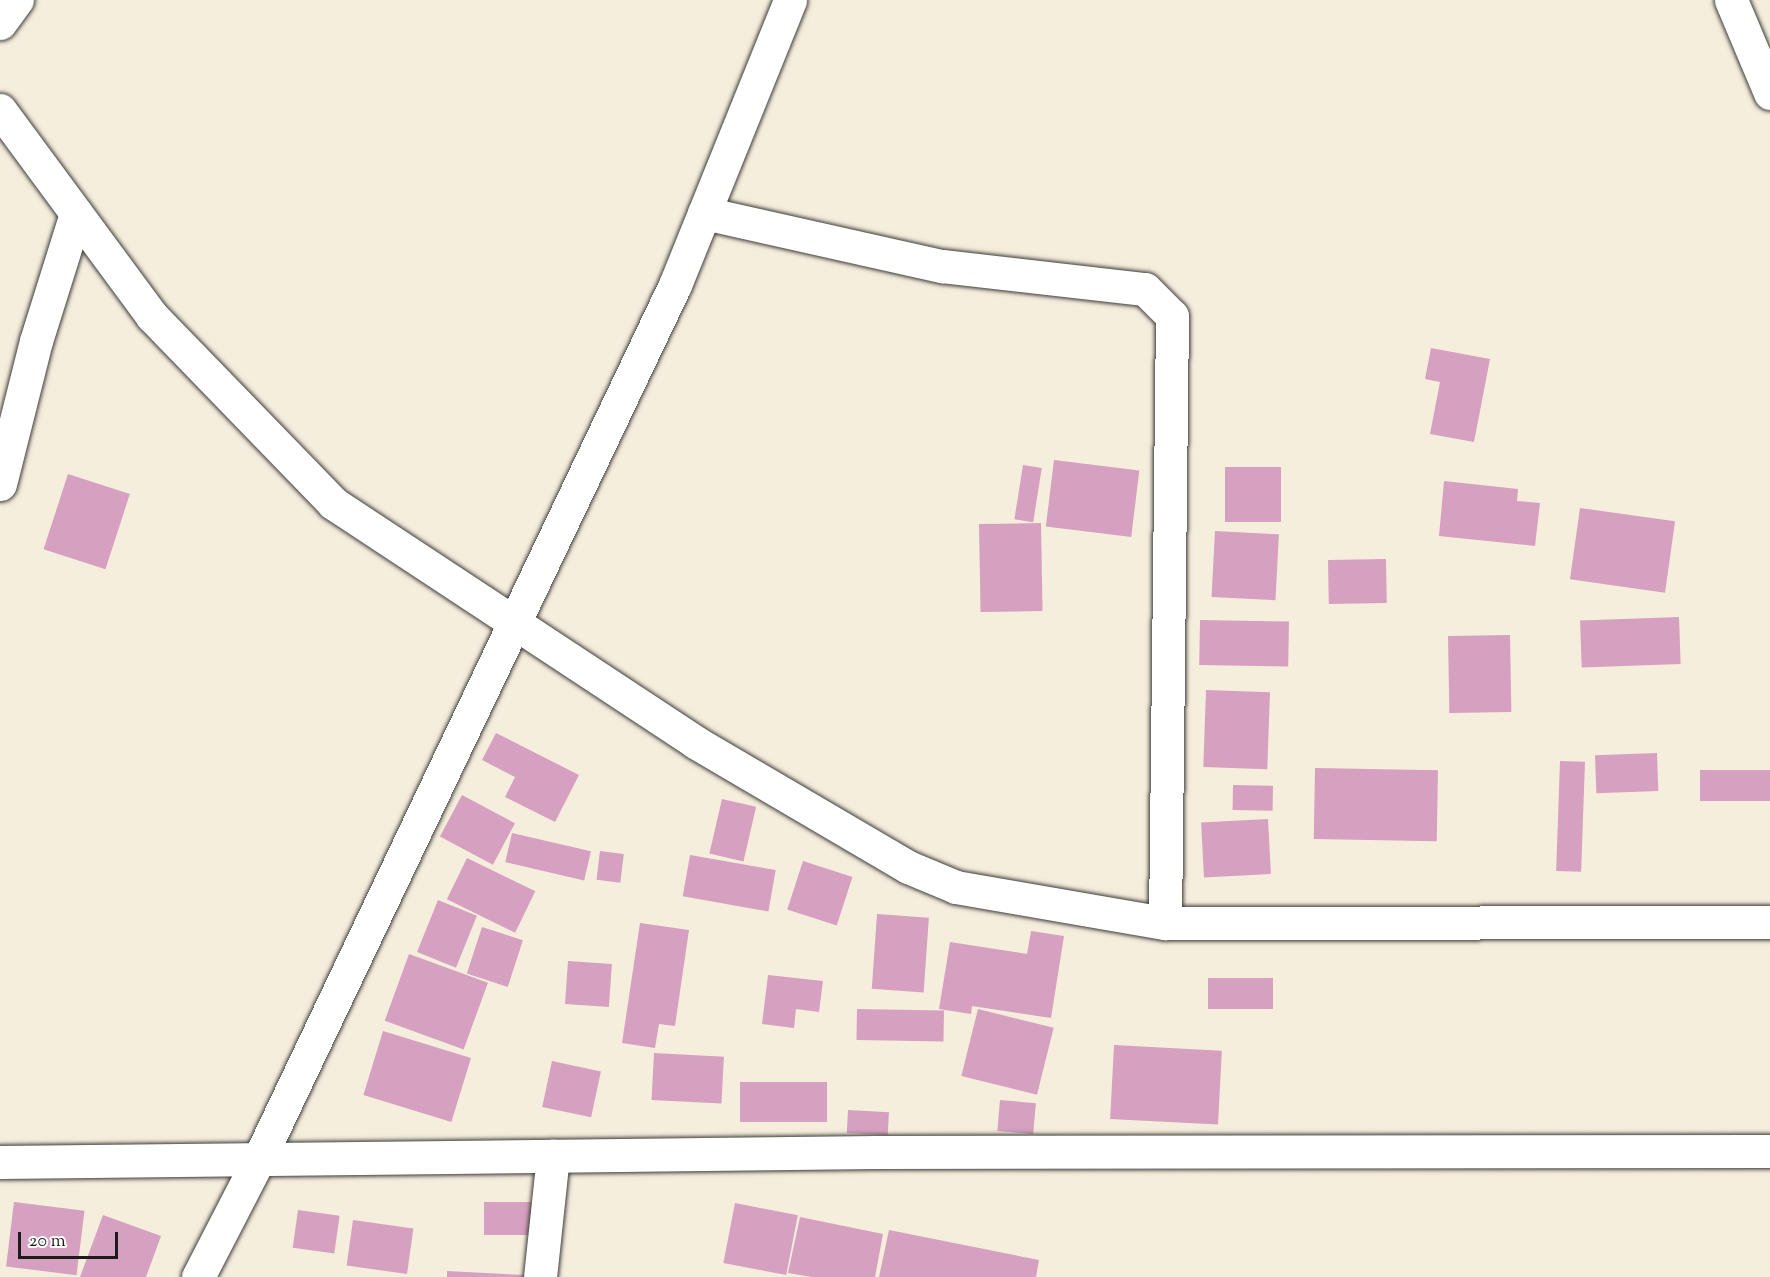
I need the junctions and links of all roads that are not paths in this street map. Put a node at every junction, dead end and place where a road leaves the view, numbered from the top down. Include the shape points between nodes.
1 (17, 0) edge
2 (790, 0) edge
3 (1731, 0) edge
4 (0, 23) edge
5 (1770, 93) edge
6 (0, 110) edge
7 (76, 213) junction
8 (704, 213) junction
9 (0, 484) edge
10 (513, 625) junction
11 (1165, 922) junction
12 (1770, 922) edge
13 (1770, 1152) edge
14 (553, 1156) junction
15 (259, 1159) junction
16 (0, 1162) edge
17 (198, 1277) edge
18 (540, 1277) edge

1 - 4 street
2 - 8 street
3 - 5 street
6 - 7 street
7 - 9 street via 36,341
7 - 10 street via 152,316 333,503
8 - 10 street via 675,285
8 - 11 street via 942,266 1145,289 1172,315
10 - 11 street via 695,742 908,867 956,887
10 - 15 street
11 - 12 street
13 - 14 street
14 - 15 street
14 - 18 street
15 - 16 street
15 - 17 street

